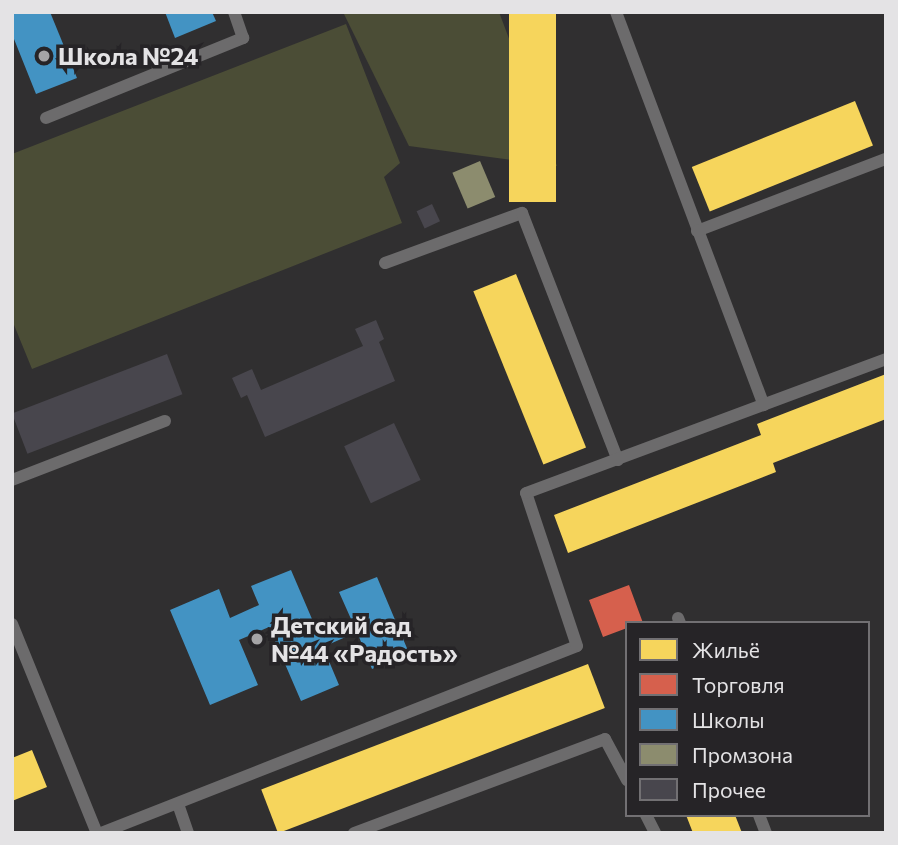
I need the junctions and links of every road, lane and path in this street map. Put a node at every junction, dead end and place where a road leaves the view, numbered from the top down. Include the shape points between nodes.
1 (234, 12) edge
2 (616, 12) edge
3 (46, 118) dead end
4 (886, 159) edge
5 (697, 231) junction
6 (385, 263) dead end
7 (886, 359) edge
8 (764, 405) junction
9 (165, 421) dead end
10 (618, 460) junction
11 (12, 480) edge
12 (12, 624) edge
13 (625, 776) edge
14 (178, 804) junction
15 (647, 817) edge
16 (99, 833) edge
17 (188, 833) edge
18 (354, 833) edge
19 (655, 833) edge

1 - 3 lane via 243,38
2 - 5 lane
4 - 5 lane
5 - 8 lane
6 - 10 lane via 522,213
7 - 8 lane
8 - 10 lane
9 - 11 lane
10 - 14 lane via 526,493 578,646
12 - 16 lane
13 - 18 lane via 605,739
14 - 16 lane
14 - 17 lane
15 - 19 lane

